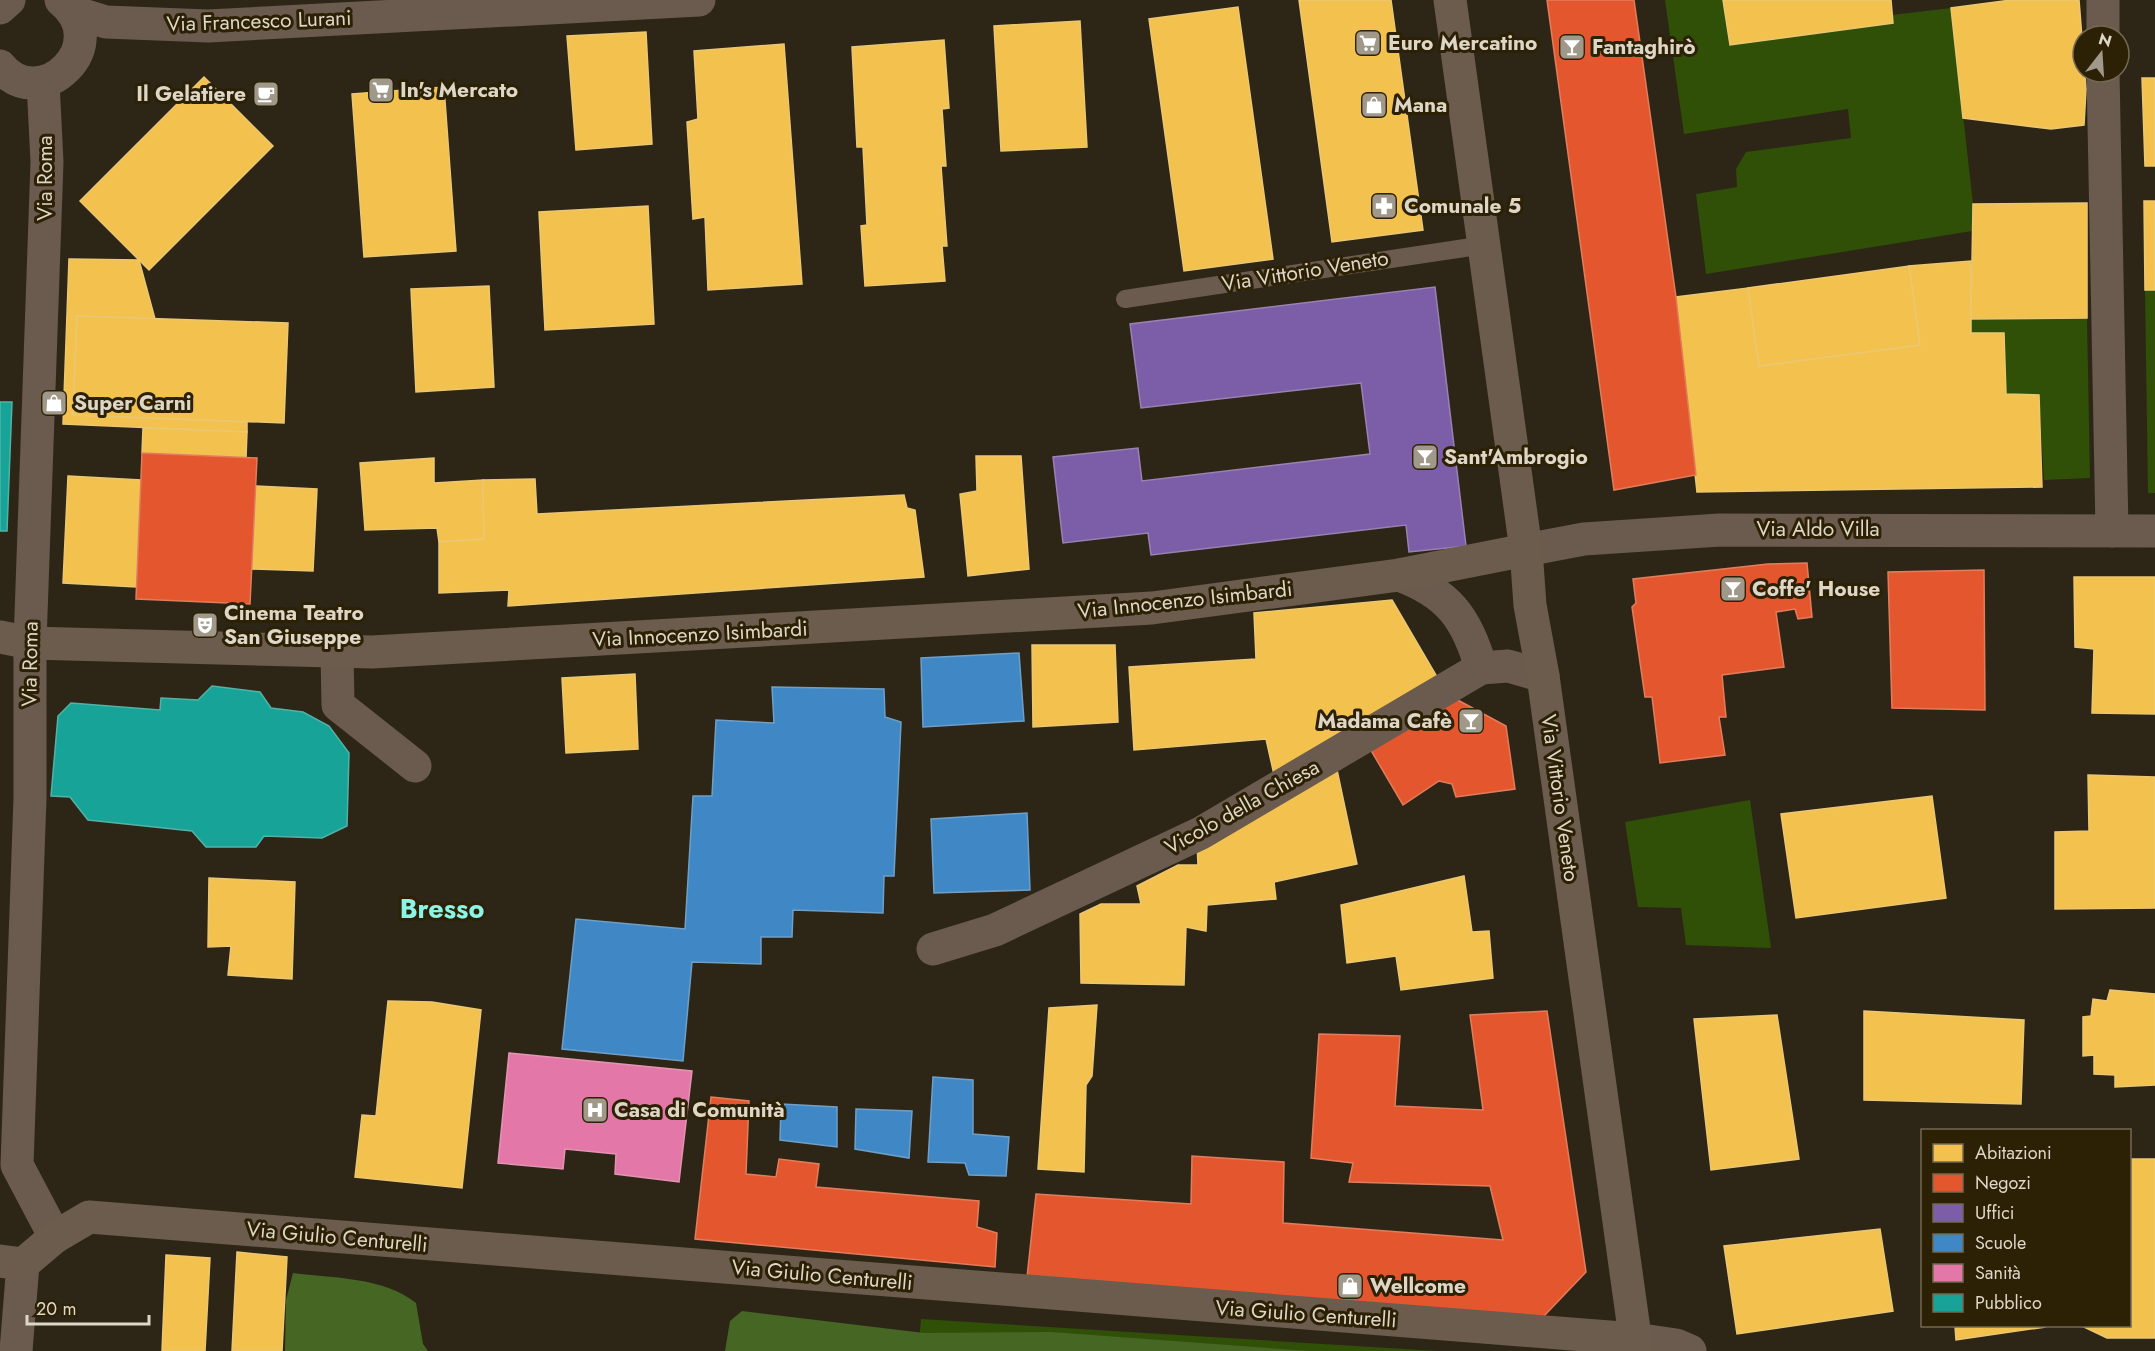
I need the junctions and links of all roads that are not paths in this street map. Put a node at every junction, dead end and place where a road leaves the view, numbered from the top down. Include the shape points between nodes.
1 (9, 0) edge
2 (699, 0) edge
3 (1450, 0) edge
4 (2103, 0) edge
5 (67, 6) edge
6 (0, 9) edge
7 (2103, 24) edge
8 (0, 66) edge
9 (43, 82) junction
10 (2103, 84) edge
11 (1485, 244) junction
12 (1125, 298) dead end
13 (2112, 531) junction
14 (2155, 531) edge
15 (1526, 550) junction
16 (1399, 575) junction
17 (15, 640) edge
18 (337, 652) junction
19 (1481, 668) junction
20 (1543, 676) junction
21 (415, 766) dead end
22 (933, 949) dead end
23 (55, 1237) junction
24 (11, 1262) edge
25 (1636, 1345) edge
26 (16, 1351) edge
27 (1690, 1351) edge

1 - 6 street
2 - 5 street, Via Francesco Lurani via 208,26 106,22
3 - 11 street, Via Vittorio Veneto
4 - 7 street
5 - 9 street via 79,26 76,55 69,67
8 - 9 street via 14,77
9 - 17 street, Via Roma via 47,162
10 - 13 street
11 - 12 lane, Via Vittorio Veneto
11 - 15 street, Via Vittorio Veneto
13 - 14 street, Via Aldo Villa
13 - 15 street, Via Aldo Villa via 1720,530 1584,539
15 - 16 street, Via Innocenzo Isimbardi
15 - 20 street, Via Vittorio Veneto via 1530,605
16 - 18 street, Via Innocenzo Isimbardi via 1152,608
16 - 19 street via 1423,584 1444,599 1470,634
17 - 18 street, Via Innocenzo Isimbardi
17 - 23 street, Via Roma via 30,798 17,1166
18 - 21 street via 338,705
19 - 20 street, Vicolo della Chiesa via 1508,666
19 - 22 street, Vicolo della Chiesa via 1201,833 995,930
20 - 25 street, Via Vittorio Veneto
23 - 24 street, Via Giulio Centurelli
23 - 25 street, Via Giulio Centurelli via 89,1217
24 - 26 street
25 - 27 street via 1676,1345

